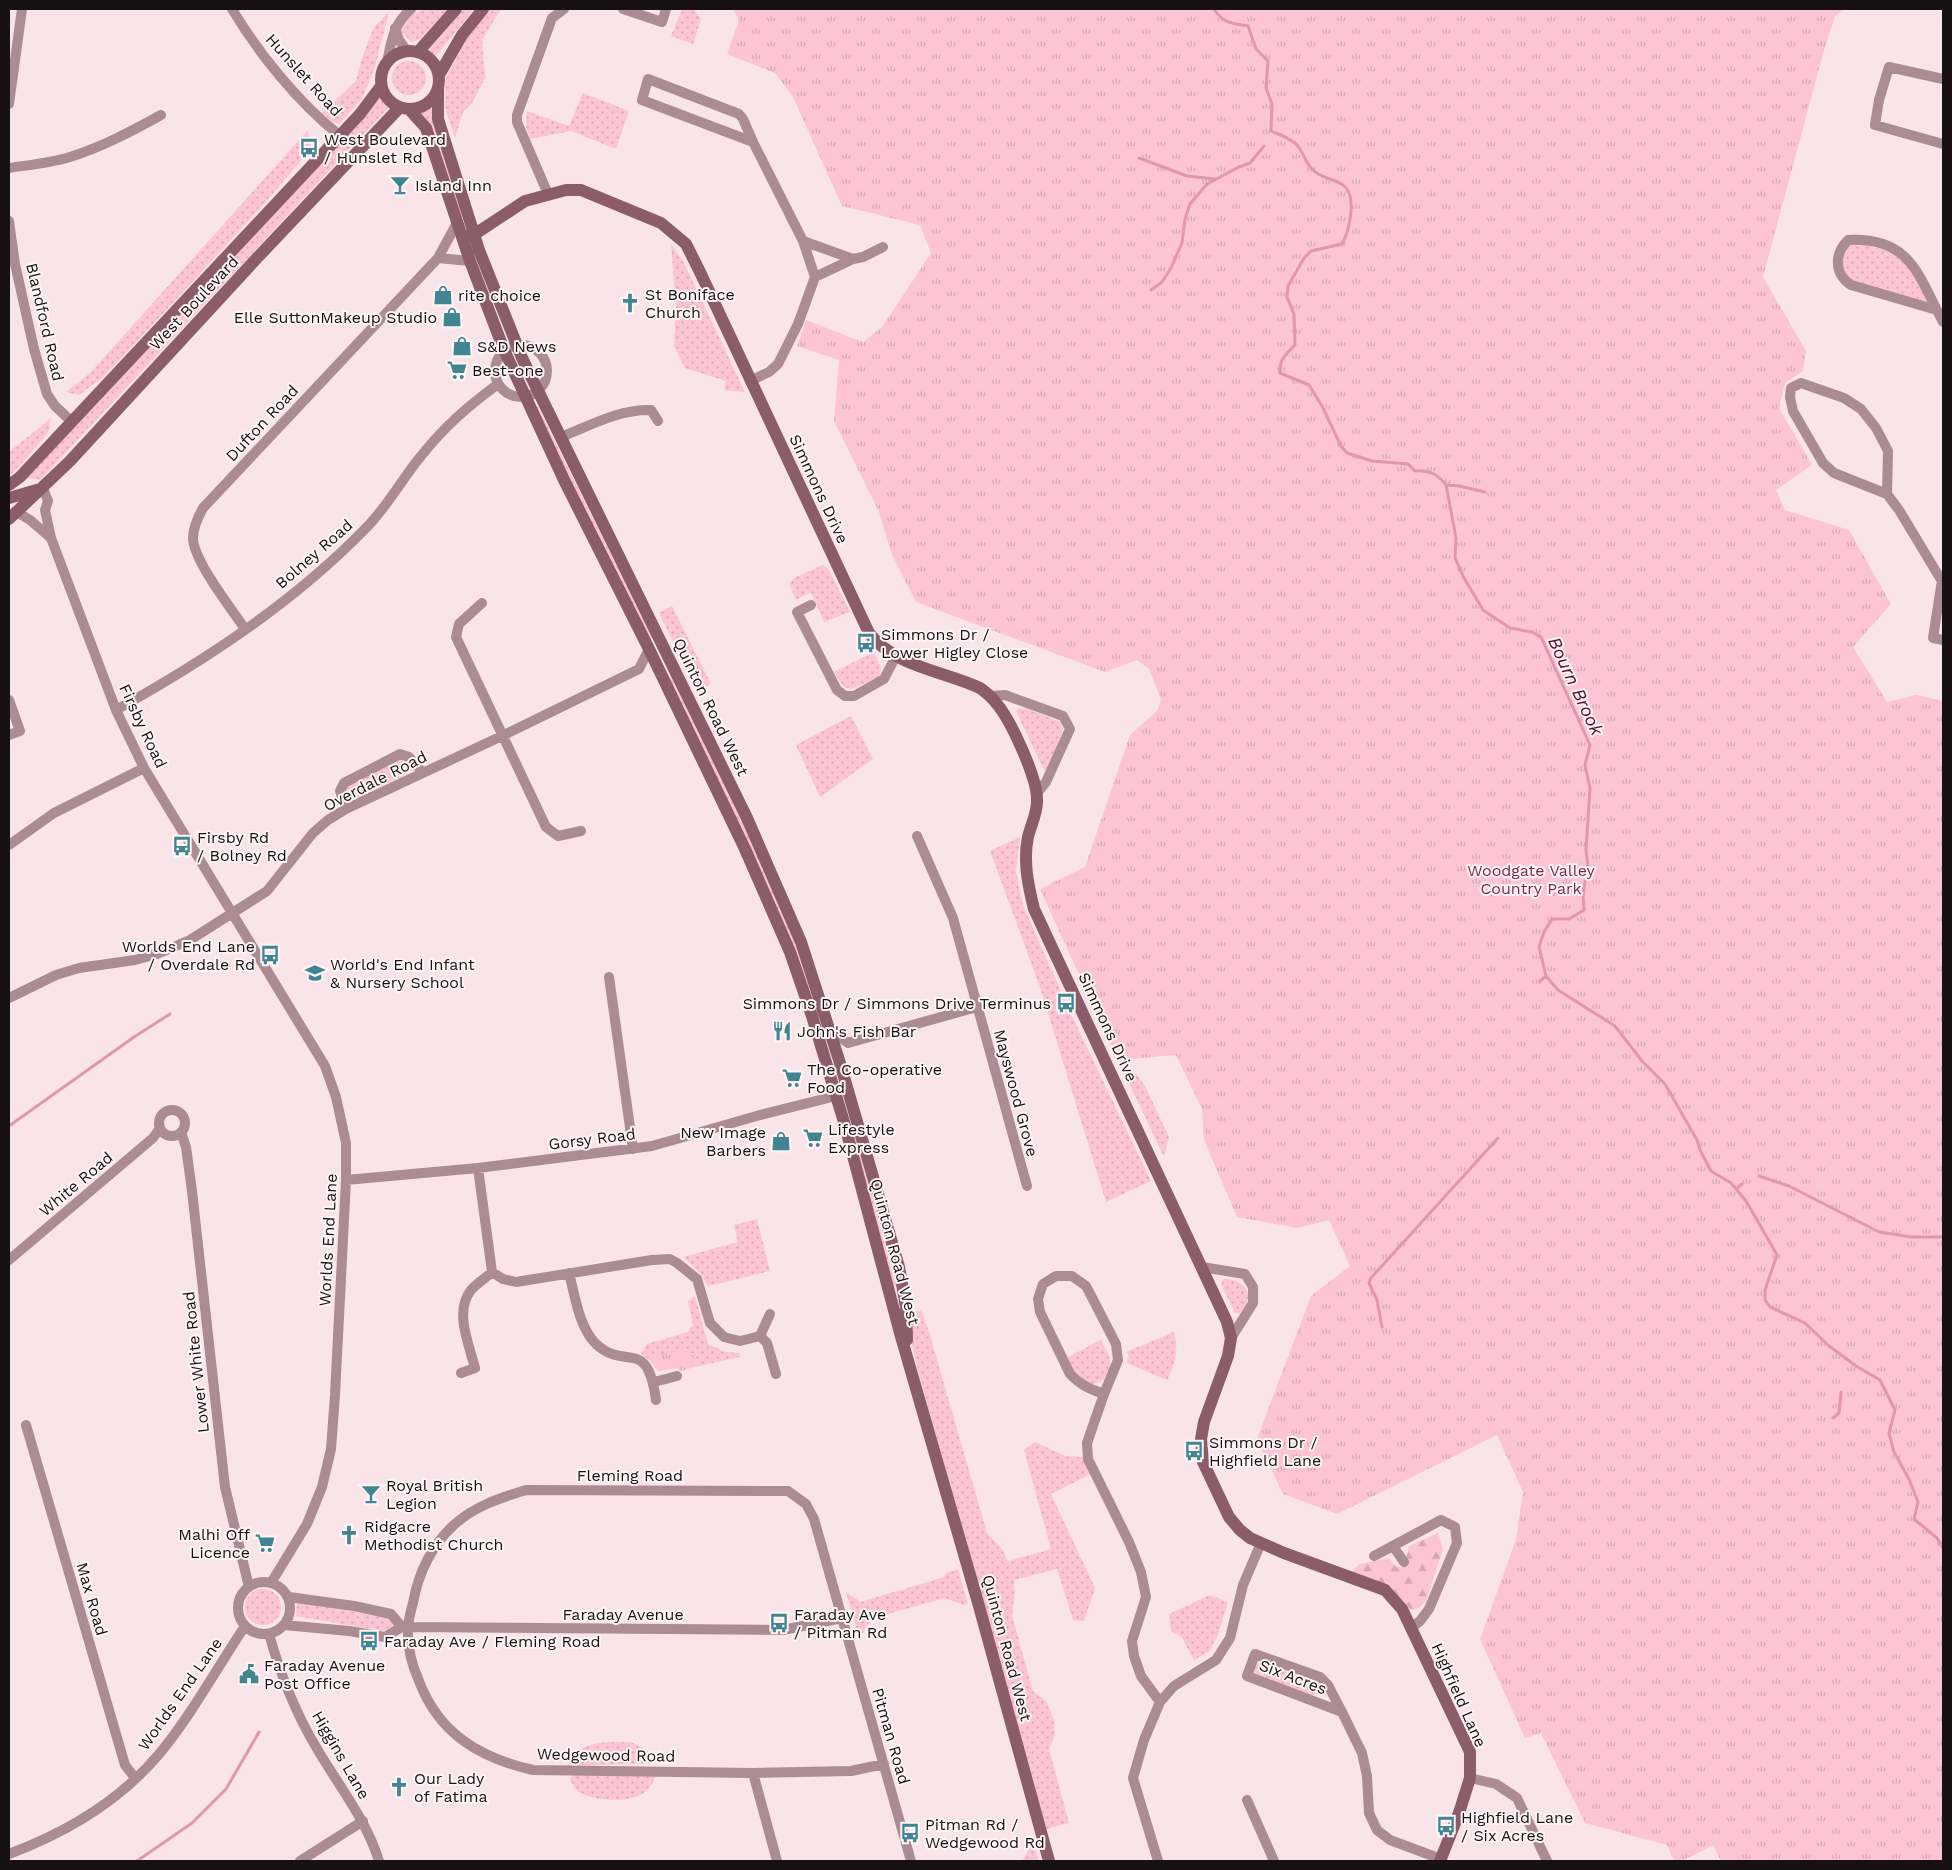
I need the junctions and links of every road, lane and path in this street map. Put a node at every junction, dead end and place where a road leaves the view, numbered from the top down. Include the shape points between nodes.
1 (22, 9) edge
2 (232, 9) edge
3 (411, 9) edge
4 (456, 9) edge
5 (483, 9) edge
6 (564, 9) edge
7 (622, 9) edge
8 (666, 9) edge
9 (396, 28) junction
10 (412, 51) junction
11 (387, 62) junction
12 (1943, 79) edge
13 (438, 81) junction
14 (381, 86) junction
15 (9, 104) edge
16 (405, 108) junction
17 (161, 115) dead end
18 (339, 135) junction
19 (753, 142) junction
20 (1943, 144) edge
21 (9, 168) edge
22 (548, 194) junction
23 (9, 221) edge
24 (457, 224) junction
25 (468, 236) junction
26 (803, 241) junction
27 (883, 248) dead end
28 (438, 258) junction
29 (853, 259) junction
30 (470, 261) junction
31 (815, 277) junction
32 (1937, 310) junction
33 (1943, 322) edge
34 (516, 344) junction
35 (504, 350) junction
36 (750, 380) junction
37 (498, 384) junction
38 (537, 392) junction
39 (525, 397) junction
40 (71, 420) junction
41 (658, 421) dead end
42 (561, 438) junction
43 (20, 477) junction
44 (9, 485) edge
45 (43, 488) junction
46 (1887, 494) junction
47 (13, 497) edge
48 (45, 510) junction
49 (13, 516) edge
50 (30, 520) junction
51 (51, 538) junction
52 (1943, 581) edge
53 (482, 603) dead end
54 (811, 605) dead end
55 (245, 629) junction
56 (1943, 640) edge
57 (662, 642) junction
58 (649, 649) junction
59 (896, 656) junction
60 (675, 668) junction
61 (639, 669) junction
62 (662, 676) junction
63 (991, 696) junction
64 (9, 700) edge
65 (116, 710) junction
66 (9, 735) edge
67 (504, 735) junction
68 (144, 768) junction
69 (422, 772) junction
70 (1037, 793) junction
71 (346, 809) junction
72 (581, 831) dead end
73 (917, 836) dead end
74 (9, 845) edge
75 (232, 914) junction
76 (610, 977) dead end
77 (9, 998) edge
78 (978, 1007) junction
79 (828, 1028) junction
80 (848, 1043) junction
81 (823, 1052) junction
82 (840, 1063) junction
83 (844, 1079) junction
84 (836, 1096) junction
85 (160, 1128) junction
86 (181, 1132) junction
87 (634, 1149) junction
88 (478, 1168) junction
89 (346, 1180) junction
90 (1027, 1186) dead end
91 (9, 1260) edge
92 (1202, 1267) junction
93 (492, 1272) junction
94 (568, 1273) junction
95 (770, 1314) dead end
96 (760, 1336) junction
97 (1231, 1338) junction
98 (908, 1358) junction
99 (461, 1373) dead end
100 (776, 1374) dead end
101 (677, 1376) dead end
102 (654, 1382) junction
103 (1104, 1394) junction
104 (656, 1400) dead end
105 (26, 1425) dead end
106 (1261, 1543) junction
107 (1393, 1546) junction
108 (1374, 1556) dead end
109 (1404, 1562) dead end
110 (271, 1582) junction
111 (249, 1587) junction
112 (289, 1597) junction
113 (842, 1618) junction
114 (284, 1625) junction
115 (245, 1626) junction
116 (405, 1627) junction
117 (1411, 1628) junction
118 (269, 1634) junction
119 (1160, 1702) junction
120 (1342, 1712) junction
121 (884, 1764) junction
122 (753, 1773) junction
123 (135, 1778) junction
124 (1470, 1778) junction
125 (1247, 1800) dead end
126 (363, 1821) junction
127 (9, 1854) edge
128 (1440, 1860) edge
129 (300, 1861) edge
130 (379, 1861) edge
131 (777, 1861) edge
132 (911, 1861) edge
133 (1049, 1861) edge
134 (1158, 1861) edge
135 (1274, 1861) edge
136 (1547, 1861) edge

1 - 15 street
2 - 18 street, Hunslet Road via 293,90
3 - 9 street
4 - 10 street
5 - 13 street via 462,35
6 - 22 street via 552,18 517,114 517,122
7 - 8 street via 662,22
9 - 10 street via 400,40
9 - 11 street
10 - 11 street via 392,56
10 - 13 street via 431,60
11 - 14 street
12 - 20 street via 1889,67 1875,125
13 - 16 street via 432,98 422,106
13 - 25 street, Quinton Road West via 438,120
14 - 16 street via 389,100
14 - 18 street, West Boulevard
16 - 24 street, Quinton Road West via 426,128
16 - 45 street, West Boulevard via 264,251
17 - 21 street via 120,138 90,150
18 - 40 street, West Boulevard
19 - 19 street via 642,100 648,79 739,114
19 - 26 street
22 - 25 street, Simmons Drive via 525,201
22 - 36 street, Simmons Drive via 581,190 661,223 677,235 693,257
23 - 40 street, Blandford Road via 19,282 47,394
24 - 25 street, Quinton Road West
24 - 28 street, Dufton Road
25 - 30 street, Quinton Road West
25 - 34 street, Quinton Road West
26 - 29 street
26 - 31 street
27 - 29 street
28 - 30 street
28 - 55 street, Dufton Road via 202,508 193,537 197,556
29 - 31 street
30 - 35 street, Quinton Road West
31 - 36 street via 798,324 778,364
32 - 32 street via 1851,285 1842,279 1838,270 1842,245 1848,240 1867,239 1891,245 1912,264
32 - 33 street
34 - 35 street
34 - 38 street, Quinton Road West
34 - 38 street via 534,347 547,362 548,374
35 - 37 street via 496,360 494,373
35 - 39 street, Quinton Road West
36 - 59 street, Simmons Drive via 869,633
37 - 39 street via 510,395
37 - 55 street, Bolney Road via 441,432 368,526 343,551 308,583
38 - 39 street
38 - 42 street, Quinton Road West
39 - 58 street, Quinton Road West
40 - 43 street, West Boulevard
41 - 42 street via 651,410 637,409
42 - 57 street, Quinton Road West
43 - 44 street, West Boulevard
43 - 47 street
45 - 47 street
45 - 48 street, Firsby Road via 48,502
45 - 49 street, West Boulevard
46 - 46 street via 1834,473 1823,463 1793,411 1791,388 1801,383 1844,398 1861,409 1888,451
46 - 52 street
47 - 49 street
48 - 50 street
48 - 51 street, Firsby Road
49 - 50 street, Firsby Road
50 - 51 street, Firsby Road
51 - 65 street, Firsby Road
52 - 56 street via 1933,638
53 - 67 street via 458,624 456,637
54 - 59 street via 798,612 837,690 845,696 854,696 884,679
55 - 65 street, Bolney Road via 178,675
57 - 58 street
57 - 60 street, Quinton Road West
58 - 61 street
58 - 62 street, Quinton Road West
59 - 63 street, Simmons Drive via 969,683
60 - 62 street
60 - 79 street, Quinton Road West via 762,848 801,942
61 - 62 street
61 - 67 street, Overdale Road
62 - 81 street, Quinton Road West via 745,848 790,952
63 - 70 street, Simmons Drive via 1006,717 1031,770
63 - 70 street, Simmons Drive via 1005,695 1062,716 1070,729 1046,782
64 - 66 street via 20,731
65 - 68 street, Firsby Road
67 - 69 street, Overdale Road
67 - 72 street via 546,827 558,836
68 - 74 street via 54,813
68 - 75 street, Firsby Road
69 - 71 street, Overdale Road
69 - 71 street via 409,757 400,754 344,783 340,791
70 - 92 street, Simmons Drive via 1026,855 1034,909
71 - 75 street, Overdale Road via 313,833 266,891
73 - 78 street, Mayswood Grove via 952,918
75 - 77 street, Overdale Road via 190,940 156,954 79,968 56,975
75 - 89 street, Worlds End Lane via 325,1066 346,1143
76 - 87 street
78 - 80 street
78 - 90 street, Mayswood Grove
79 - 80 street
79 - 81 street via 821,1030 825,1046
79 - 82 street, Quinton Road West
80 - 82 street
81 - 84 street, Quinton Road West
82 - 83 street, Quinton Road West
83 - 84 street via 840,1084 843,1095
83 - 98 street, Quinton Road West via 899,1267 906,1307
84 - 87 street, Gorsy Road
84 - 98 street, Quinton Road West
85 - 86 street via 170,1136
85 - 86 street, White Road via 161,1116 173,1110 185,1120
85 - 91 street, White Road via 153,1138
86 - 111 street, Lower White Road via 192,1191 225,1487
87 - 88 street, Gorsy Road
88 - 89 street, Gorsy Road
88 - 93 street
89 - 110 street, Worlds End Lane via 331,1449 322,1487 307,1524
92 - 97 street, Simmons Drive
92 - 97 street, Simmons Drive via 1245,1274 1253,1287 1253,1303
93 - 94 street via 503,1280 516,1282
93 - 99 street via 473,1287 466,1298 462,1312 475,1368
94 - 96 street via 670,1259 697,1280 710,1323 724,1337 740,1341
94 - 102 street via 586,1330 596,1344 609,1353 634,1357 645,1364
95 - 96 street
96 - 100 street via 767,1343
97 - 106 street, Simmons Drive via 1228,1356 1204,1422 1200,1439 1202,1454 1229,1517 1240,1530
98 - 133 street, Quinton Road West
101 - 102 street
102 - 104 street
103 - 103 street via 1077,1382 1070,1374 1040,1312 1038,1299 1043,1284 1056,1276 1072,1276 1086,1286 1116,1344 1118,1360
103 - 119 street via 1087,1443 1088,1459 1141,1572 1146,1597 1132,1641 1134,1656 1141,1676
105 - 123 street, Max Road via 124,1765
106 - 117 street, Highfield Lane via 1384,1590 1402,1609
106 - 119 street via 1243,1585 1230,1638 1216,1660 1174,1686
107 - 108 street
107 - 109 street
107 - 117 street via 1441,1520 1456,1527 1457,1543 1429,1609
110 - 111 street
110 - 112 street
111 - 115 street via 242,1593 238,1608
112 - 114 street via 290,1613
112 - 116 street via 391,1614
113 - 116 street, Faraday Avenue via 782,1630
113 - 116 street, Fleming Road via 814,1519 806,1504 788,1491 526,1490 494,1500 471,1512 439,1540 416,1587
113 - 121 street, Pitman Road
114 - 116 street, Faraday Avenue via 385,1637
114 - 118 street
115 - 118 street
115 - 123 street, Worlds End Lane via 160,1754
116 - 122 street, Wedgewood Road via 414,1669 424,1694 440,1719 462,1740 507,1764 533,1770
117 - 124 street, Highfield Lane via 1470,1752
118 - 126 street, Higgins Lane via 294,1704 311,1738
119 - 134 street via 1133,1778
120 - 120 street, Six Acres via 1247,1676 1255,1654 1320,1677 1328,1685
120 - 128 street, Six Acres via 1362,1753 1369,1813 1377,1830 1390,1840
121 - 122 street, Wedgewood Road via 851,1771
121 - 132 street, Pitman Road
122 - 131 street
123 - 127 street, Worlds End Lane via 108,1802 77,1822
124 - 128 street, Highfield Lane
124 - 136 street via 1496,1784 1517,1798
125 - 135 street
126 - 129 street
126 - 130 street, Higgins Lane

